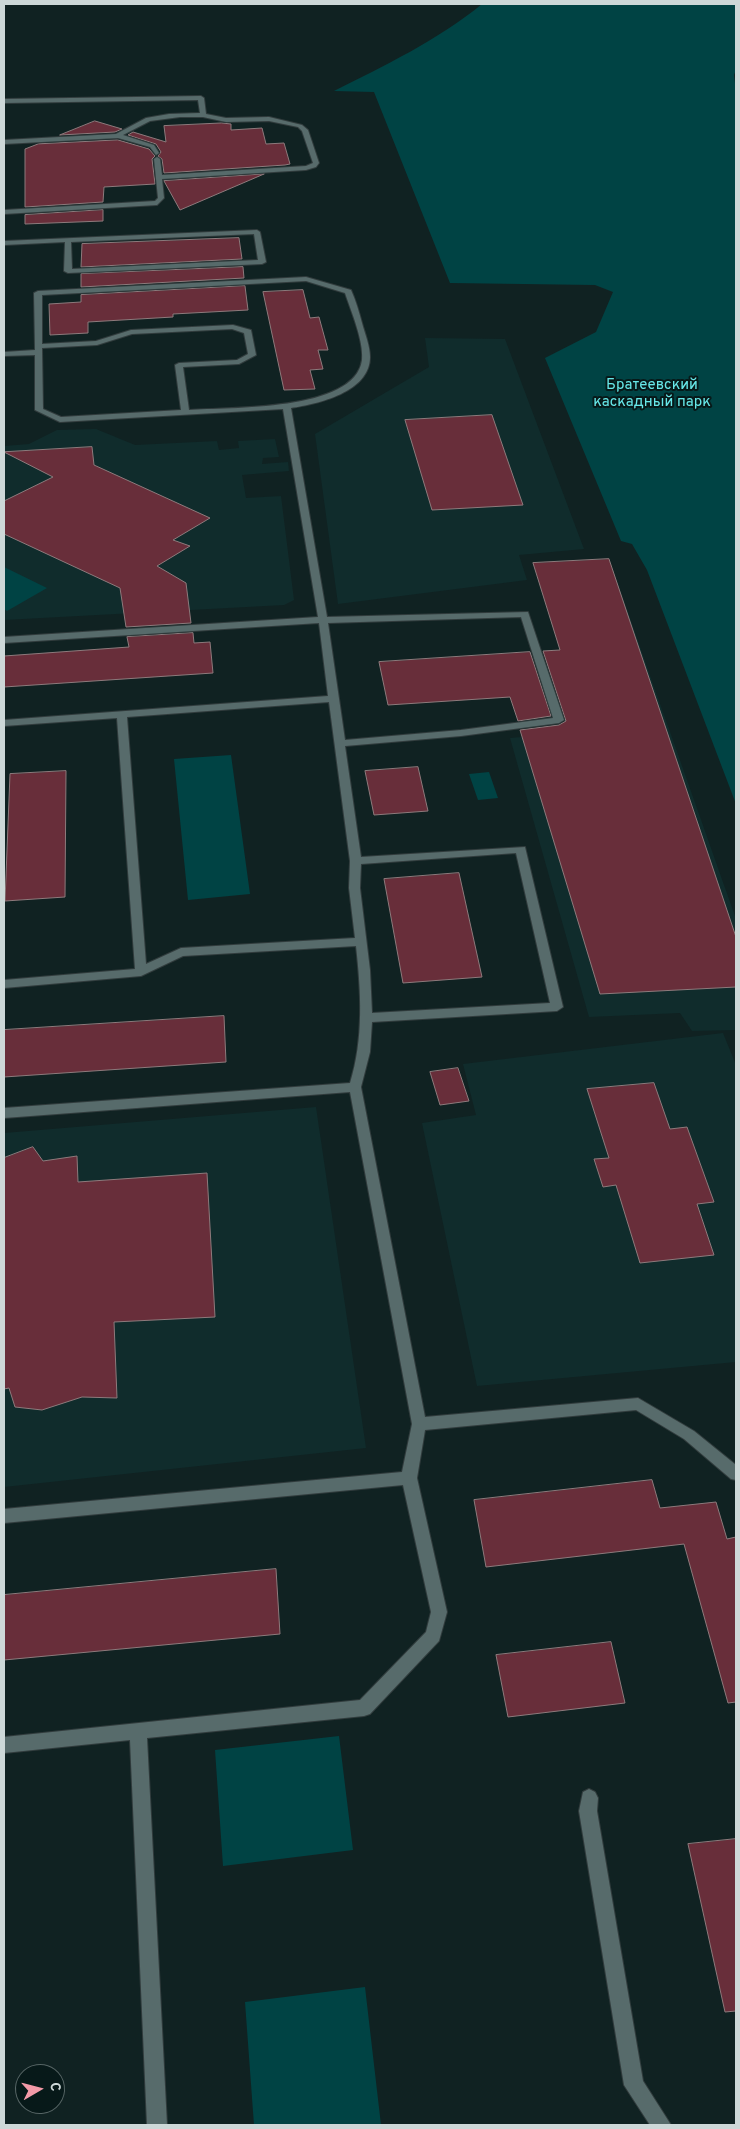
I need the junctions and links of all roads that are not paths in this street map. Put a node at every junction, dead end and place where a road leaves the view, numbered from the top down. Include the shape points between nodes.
1 (4, 101) edge
2 (203, 115) junction
3 (118, 136) junction
4 (4, 142) edge
5 (159, 177) junction
6 (4, 212) edge
7 (68, 240) junction
8 (4, 243) edge
9 (39, 349) junction
10 (4, 354) edge
11 (287, 406) junction
12 (185, 412) junction
13 (323, 620) junction
14 (4, 640) edge
15 (334, 699) junction
16 (122, 714) junction
17 (4, 723) edge
18 (340, 743) junction
19 (356, 861) junction
20 (361, 942) junction
21 (141, 972) junction
22 (4, 984) edge
23 (366, 1018) junction
24 (355, 1087) junction
25 (4, 1113) edge
26 (419, 1424) junction
27 (736, 1474) edge
28 (409, 1478) junction
29 (4, 1516) edge
30 (138, 1731) junction
31 (4, 1745) edge
32 (589, 1798) dead end
33 (156, 2125) edge
34 (661, 2125) edge

1 - 2 lane via 202,98
2 - 3 lane via 154,117 130,126
2 - 5 lane via 226,120 269,119 300,126 305,130 316,162 306,168
3 - 4 lane
3 - 5 lane via 152,146
5 - 6 lane via 161,201 152,205
7 - 7 lane via 257,232 262,262 68,271
7 - 8 lane
9 - 10 lane
9 - 11 lane via 38,293 306,279 348,292 367,356 362,372 348,388 333,396
9 - 12 lane via 40,410 60,420
9 - 12 lane via 97,343 131,332 234,327 248,332 252,355 239,362 179,365
11 - 12 lane
11 - 13 lane
13 - 14 lane
13 - 15 lane
13 - 18 lane via 525,614 559,720
15 - 16 lane
15 - 18 lane
16 - 17 lane
16 - 21 lane
18 - 19 lane
19 - 20 lane via 352,876
19 - 23 lane via 521,849 557,1007
20 - 21 lane via 181,952
20 - 23 lane
21 - 22 lane
23 - 24 lane via 361,1071
24 - 25 lane
24 - 26 lane
26 - 27 lane via 638,1404 689,1436
26 - 28 lane
28 - 29 lane
28 - 30 lane via 439,1612 432,1636 364,1708
30 - 31 lane
30 - 33 lane
32 - 34 lane via 588,1810 634,2085

